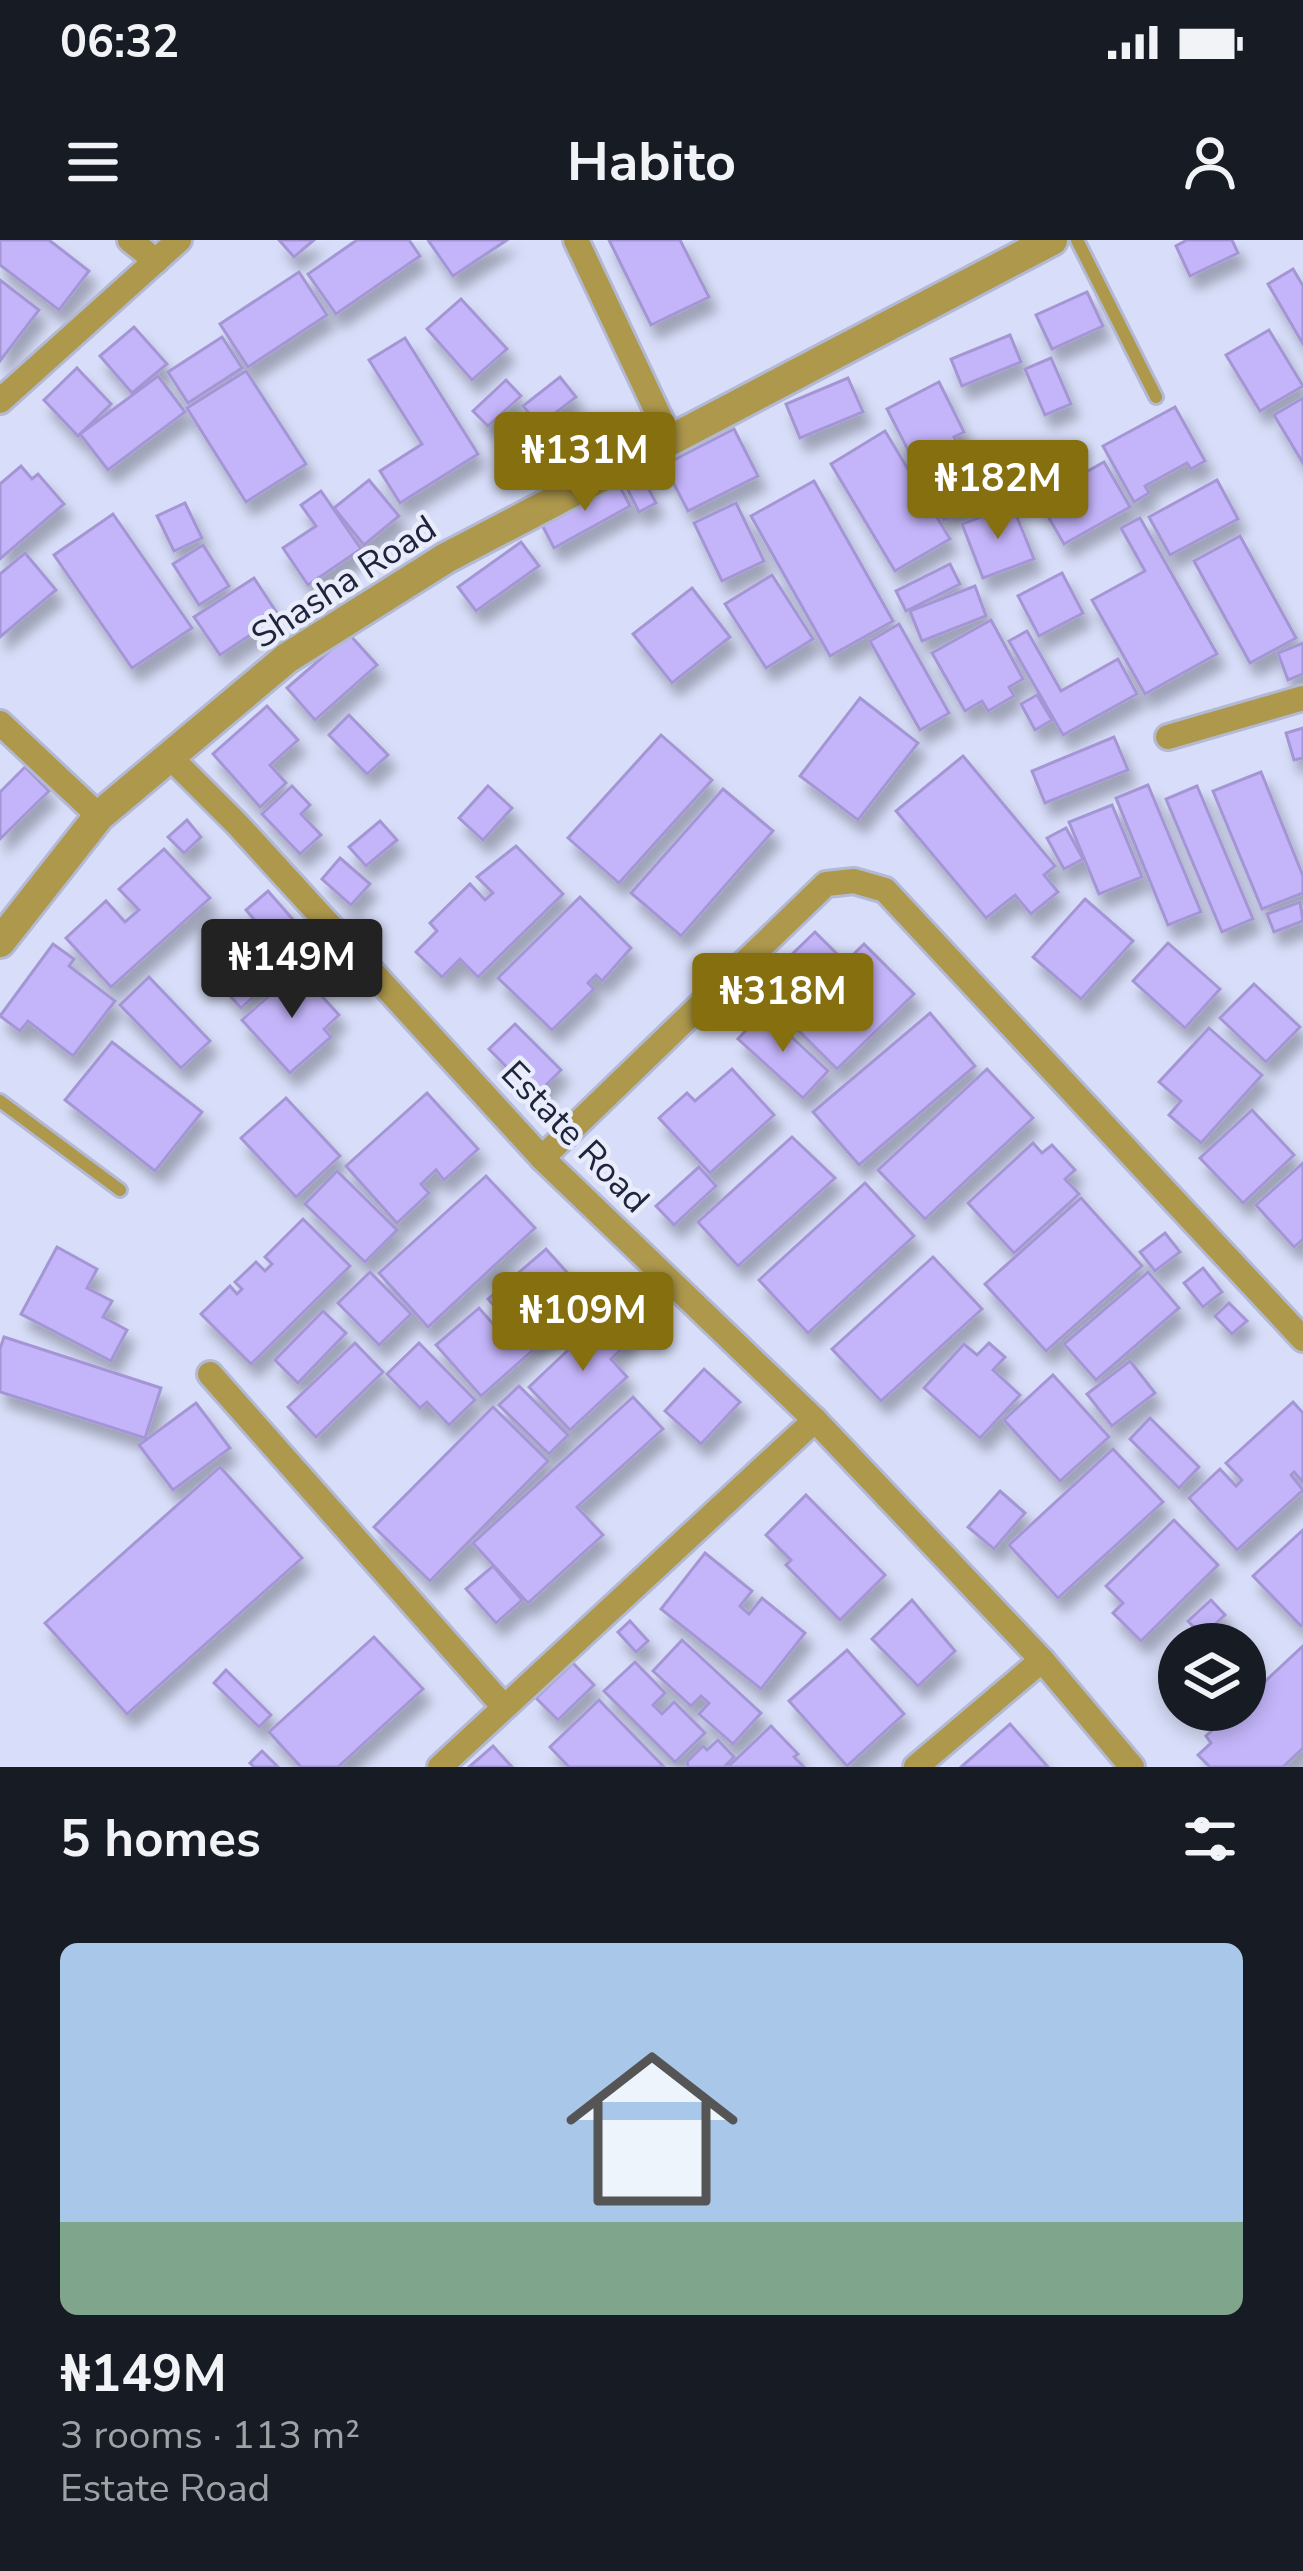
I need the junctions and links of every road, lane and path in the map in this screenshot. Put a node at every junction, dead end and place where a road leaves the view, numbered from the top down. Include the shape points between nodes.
1 (130, 240) edge
2 (179, 240) edge
3 (576, 240) edge
4 (1052, 240) edge
5 (1077, 240) edge
6 (156, 261) junction
7 (1156, 397) dead end
8 (0, 401) edge
9 (670, 439) junction
10 (1303, 698) edge
11 (0, 723) edge
12 (1168, 737) dead end
13 (171, 758) junction
14 (99, 816) junction
15 (0, 942) edge
16 (0, 1100) edge
17 (542, 1158) junction
18 (120, 1190) dead end
19 (1303, 1339) edge
20 (210, 1374) dead end
21 (815, 1420) junction
22 (1042, 1660) junction
23 (504, 1707) junction
24 (440, 1767) edge
25 (916, 1767) edge
26 (1132, 1767) edge

1 - 6 street
2 - 6 street
3 - 9 street
4 - 9 street, Shasha Road
5 - 7 lane
6 - 8 street
9 - 13 street, Shasha Road via 446,558 287,658
10 - 12 street
11 - 14 street
13 - 14 street, Shasha Road
13 - 17 street, Estate Road
14 - 15 street, Shasha Road
16 - 18 lane
17 - 19 street via 826,884 854,880 885,890
17 - 21 street, Estate Road
20 - 23 street
21 - 22 street, Estate Road
21 - 23 street
22 - 25 street
22 - 26 street, Estate Road
23 - 24 street

